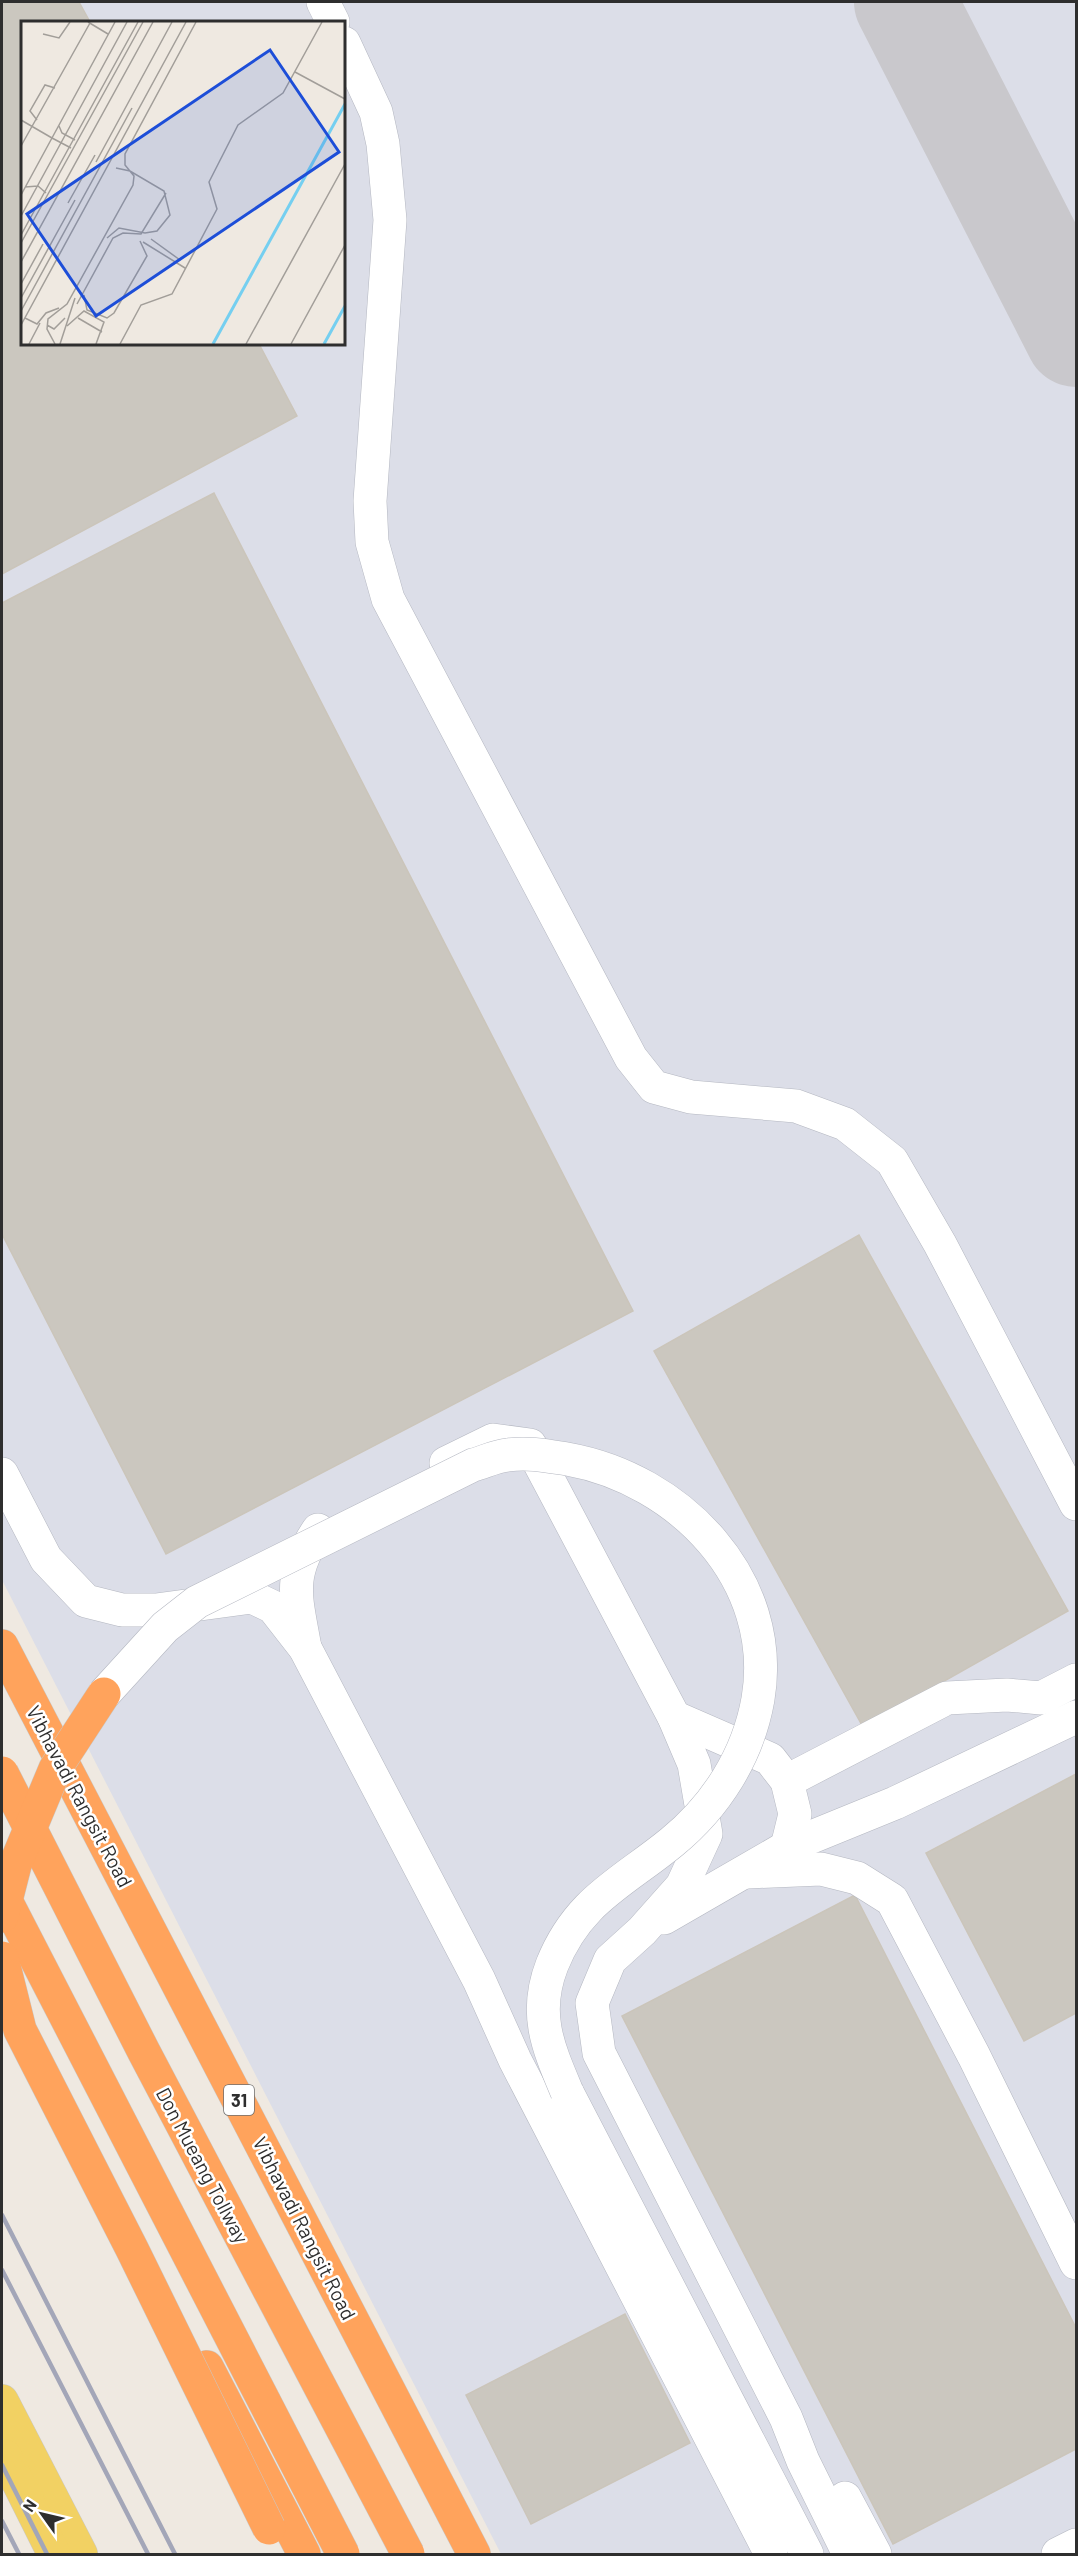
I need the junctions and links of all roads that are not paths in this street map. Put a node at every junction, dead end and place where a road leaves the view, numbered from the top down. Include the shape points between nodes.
1 (323, 2) edge
2 (332, 21) edge
3 (345, 45) edge
4 (2, 1474) edge
5 (1077, 1504) edge
6 (2, 1646) edge
7 (305, 1648) junction
8 (1077, 1680) edge
9 (104, 1694) joint
10 (1077, 1717) edge
11 (674, 1718) junction
12 (2, 1773) edge
13 (787, 1781) junction
14 (787, 1847) junction
15 (748, 1872) junction
16 (2, 1893) edge
17 (2, 1918) edge
18 (642, 1931) junction
19 (2, 1958) edge
20 (2, 1970) edge
21 (1077, 2264) edge
22 (2, 2401) edge
23 (786, 2418) junction
24 (2, 2449) edge
25 (1077, 2545) edge
26 (54, 2554) edge
27 (81, 2554) edge
28 (282, 2554) edge
29 (304, 2554) edge
30 (343, 2554) edge
31 (408, 2554) edge
32 (474, 2554) edge
33 (771, 2554) edge
34 (807, 2554) edge
35 (849, 2554) edge
36 (875, 2554) edge
37 (1058, 2554) edge

1 - 2 lane
3 - 5 lane via 376,112 388,184 390,220 370,501 372,542 388,599 631,1058 654,1087 692,1097 796,1106 845,1124 892,1161
4 - 7 lane via 46,1559 86,1601 122,1610 156,1610 252,1597 273,1607
6 - 32 highway, Vibhavadi Rangsit Road / 31
7 - 11 lane via 295,1590 298,1568 317,1531 493,1440 530,1445
7 - 33 lane
8 - 13 lane via 1041,1698 947,1698
9 - 17 highway, bridge via 55,1769 15,1865
9 - 34 lane, bridge via 165,1627 196,1602 472,1465 507,1455 539,1455 589,1463 662,1496 703,1529 732,1569 755,1623 760,1660 758,1700 741,1757 716,1799 673,1842 604,1891 573,1924 552,1965 542,2002 545,2038 567,2092
10 - 14 lane via 895,1803
11 - 13 lane via 770,1759
11 - 18 lane via 694,1764 706,1834 682,1886
12 - 31 highway, Don Mueang Tollway, bridge
13 - 14 lane via 795,1814
14 - 15 lane
15 - 18 lane
15 - 21 lane via 821,1869 857,1878 892,1900
16 - 30 highway, bridge
18 - 23 lane via 610,1960 592,2003 599,2053
19 - 28 highway, bridge via 20,2030
20 - 29 highway
22 - 27 main road
23 - 35 lane
23 - 36 lane via 820,2451
24 - 26 main road
25 - 37 lane

